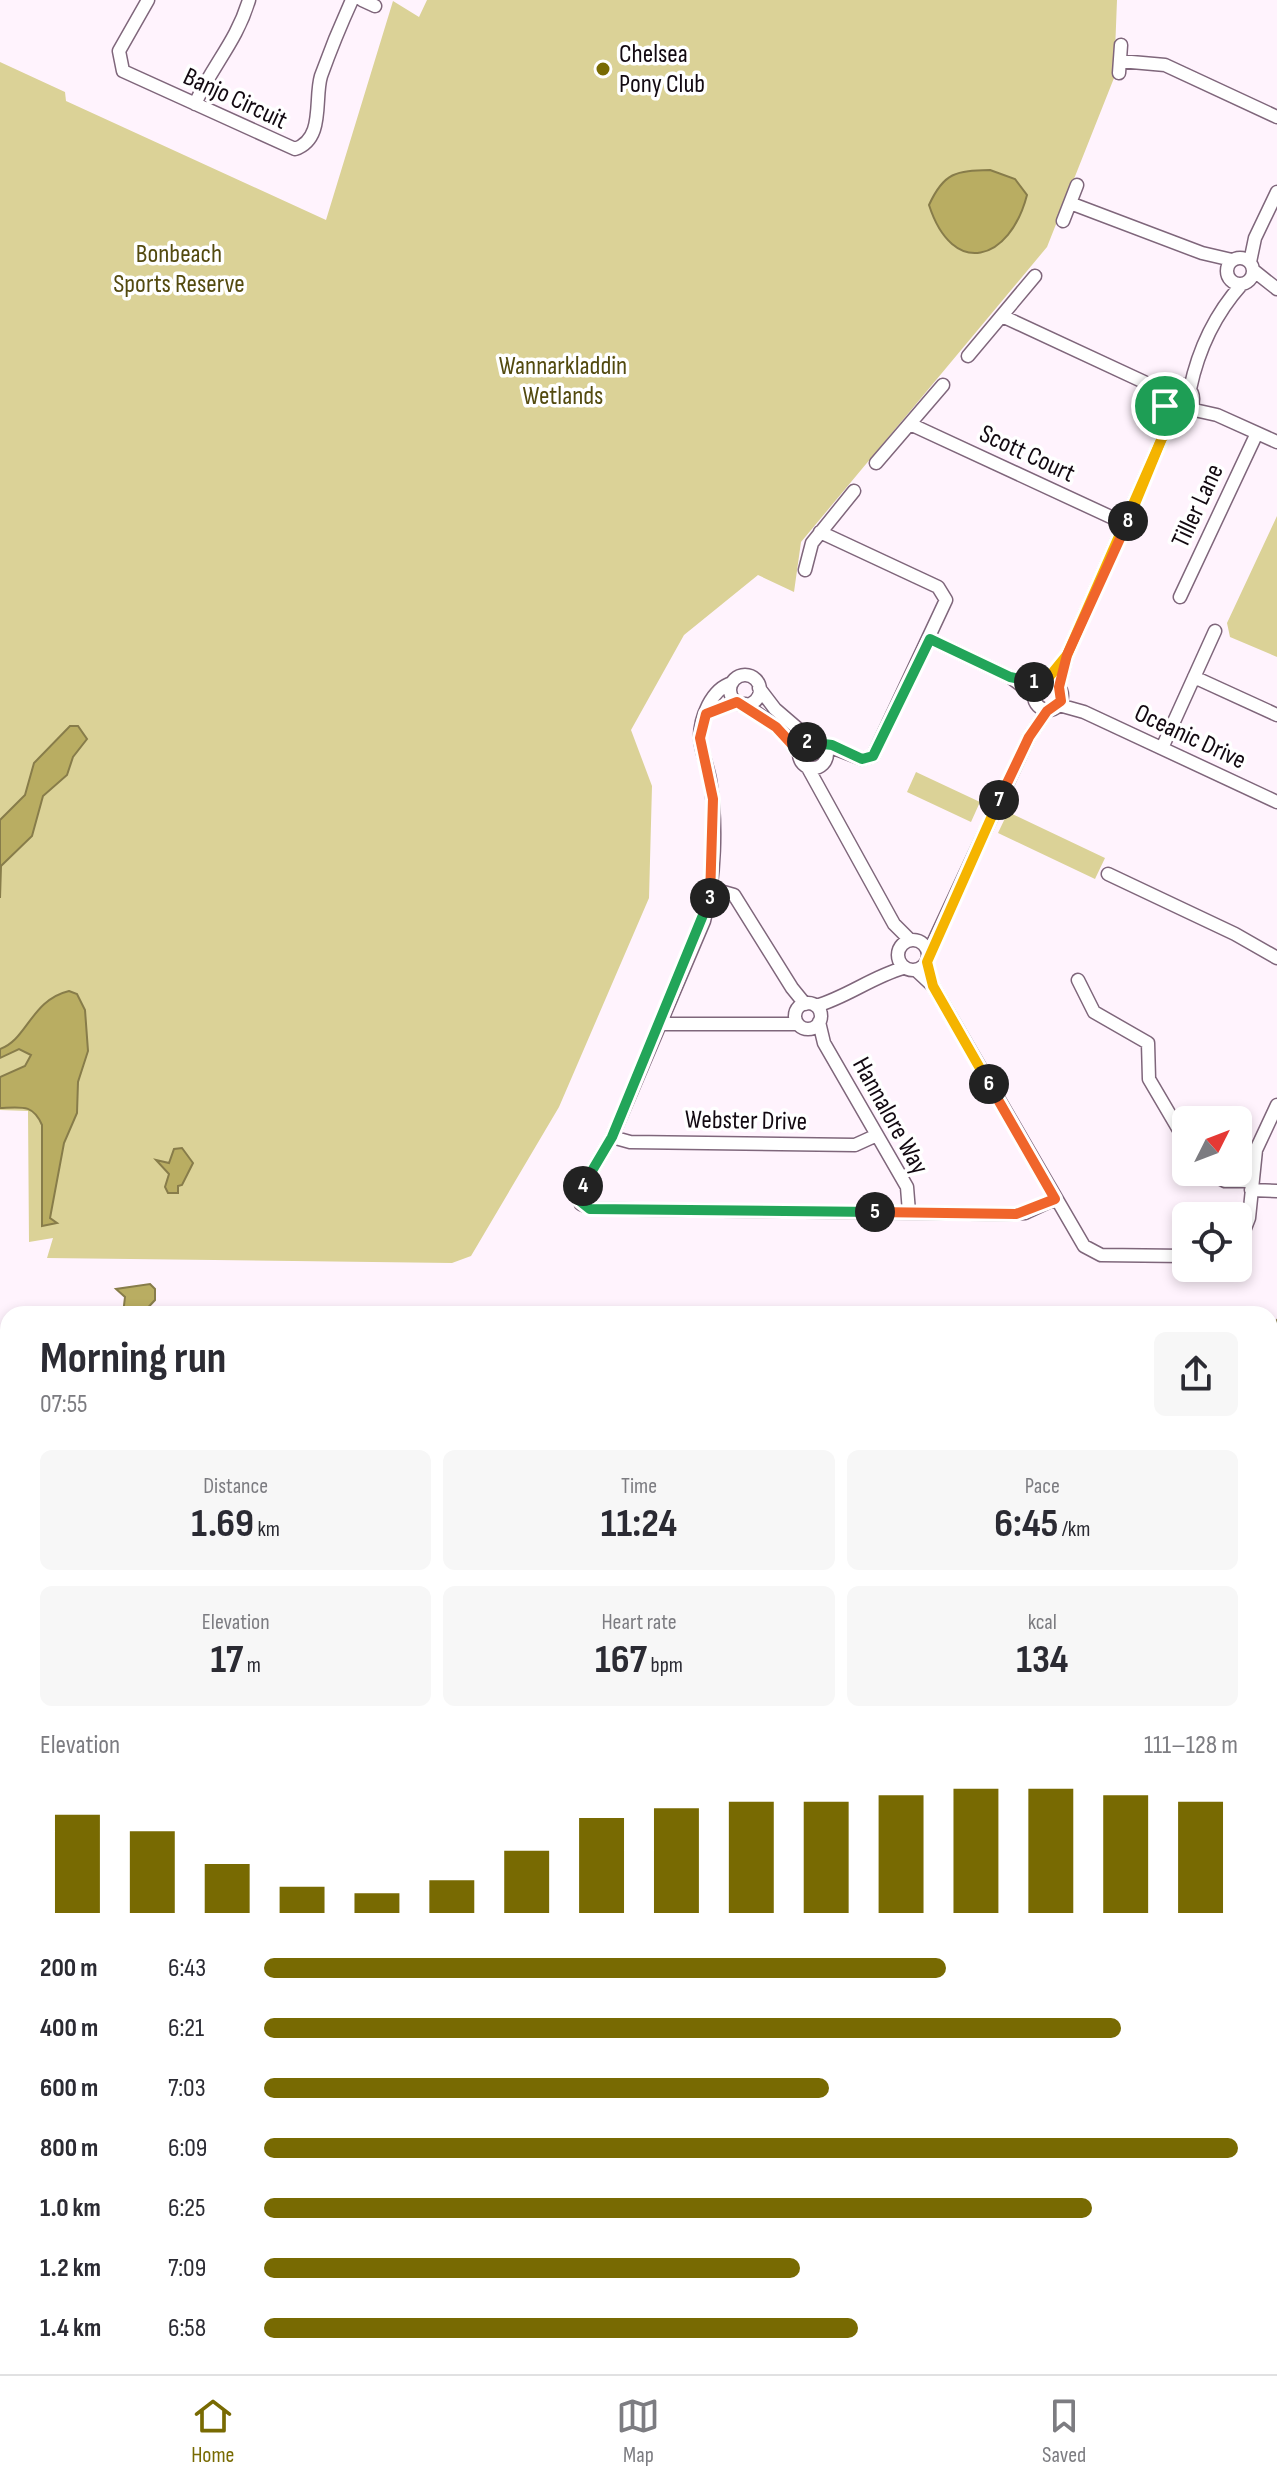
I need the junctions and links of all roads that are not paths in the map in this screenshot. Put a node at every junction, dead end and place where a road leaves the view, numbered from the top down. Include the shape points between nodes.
1 (148, 0) edge
2 (249, 0) edge
3 (352, 0) edge
4 (362, 0) edge
5 (375, 6) dead end
6 (1121, 45) dead end
7 (195, 104) junction
8 (1277, 117) edge
9 (1077, 185) dead end
10 (1277, 192) edge
11 (1070, 203) junction
12 (1063, 221) dead end
13 (1240, 270) junction
14 (1035, 276) dead end
15 (1277, 290) edge
16 (1002, 316) junction
17 (968, 356) dead end
18 (1196, 362) junction
19 (943, 385) dead end
20 (1169, 393) junction
21 (1190, 402) junction
22 (910, 424) junction
23 (1257, 433) junction
24 (1162, 438) junction
25 (1277, 442) edge
26 (876, 463) dead end
27 (854, 491) dead end
28 (1126, 524) junction
29 (820, 532) junction
30 (805, 570) dead end
31 (1180, 597) dead end
32 (1215, 631) dead end
33 (930, 639) junction
34 (1194, 677) junction
35 (732, 683) junction
36 (759, 688) junction
37 (1048, 695) junction
38 (741, 703) junction
39 (706, 714) junction
40 (1277, 715) edge
41 (817, 742) junction
42 (1162, 748) junction
43 (799, 752) junction
44 (851, 756) junction
45 (824, 764) junction
46 (808, 768) junction
47 (818, 785) junction
48 (1277, 802) edge
49 (1108, 874) dead end
50 (713, 889) junction
51 (939, 930) junction
52 (906, 950) junction
53 (1277, 958) edge
54 (924, 962) junction
55 (1078, 980) dead end
56 (808, 1015) junction
57 (659, 1024) junction
58 (1277, 1105) edge
59 (1172, 1118) edge
60 (877, 1135) junction
61 (612, 1137) junction
62 (1252, 1179) edge
63 (1252, 1185) edge
64 (1277, 1191) edge
65 (1055, 1199) junction
66 (909, 1212) junction
67 (1172, 1256) edge

1 - 7 street, Banjo Circuit via 122,44 120,66
2 - 7 street via 239,31 214,64
3 - 7 street, Banjo Circuit via 321,78 316,122 303,147 290,149
4 - 5 street
6 - 8 street via 1119,67 1165,65
9 - 11 street
10 - 13 street
11 - 12 street
11 - 13 street
13 - 15 street
13 - 18 street
14 - 16 street
16 - 17 street
16 - 20 street
18 - 20 street
18 - 21 street
19 - 22 street
20 - 21 street
20 - 21 street via 1170,413
20 - 24 street
21 - 23 street
21 - 24 street
22 - 26 street
22 - 28 street, Scott Court
23 - 25 street
23 - 31 street, Tiller Lane
24 - 28 street
27 - 29 street
28 - 37 street
29 - 30 street
29 - 33 street via 942,590 946,600
32 - 34 street
33 - 37 street, Oceanic Drive
33 - 44 street via 873,756
34 - 40 street
34 - 42 street
35 - 36 street via 748,675
35 - 38 street via 730,691
35 - 39 street via 717,692
36 - 38 street via 757,698
36 - 41 street via 775,709
37 - 42 street, Oceanic Drive
37 - 51 street
38 - 39 street
38 - 43 street via 776,727
39 - 50 street via 700,738 713,799
41 - 43 street
41 - 44 street
41 - 45 street via 828,755
42 - 48 street, Oceanic Drive
43 - 46 street
44 - 45 street
45 - 46 street
45 - 47 street
46 - 47 street
47 - 52 street
49 - 53 street
50 - 56 street, Hannalore Way via 734,895
50 - 57 street
51 - 52 street
51 - 54 street
52 - 54 street
52 - 54 street
52 - 56 street via 886,971
54 - 65 street
55 - 59 street via 1094,1012 1148,1043 1149,1079
56 - 57 street via 772,1025
56 - 60 street, Hannalore Way
57 - 61 street
58 - 62 street via 1258,1142
60 - 61 street, Webster Drive via 855,1145 630,1142
60 - 66 street, Hannalore Way via 907,1187
61 - 66 street via 580,1191 586,1208
63 - 64 street
65 - 66 street via 1016,1214
65 - 67 street via 1084,1246 1094,1253

